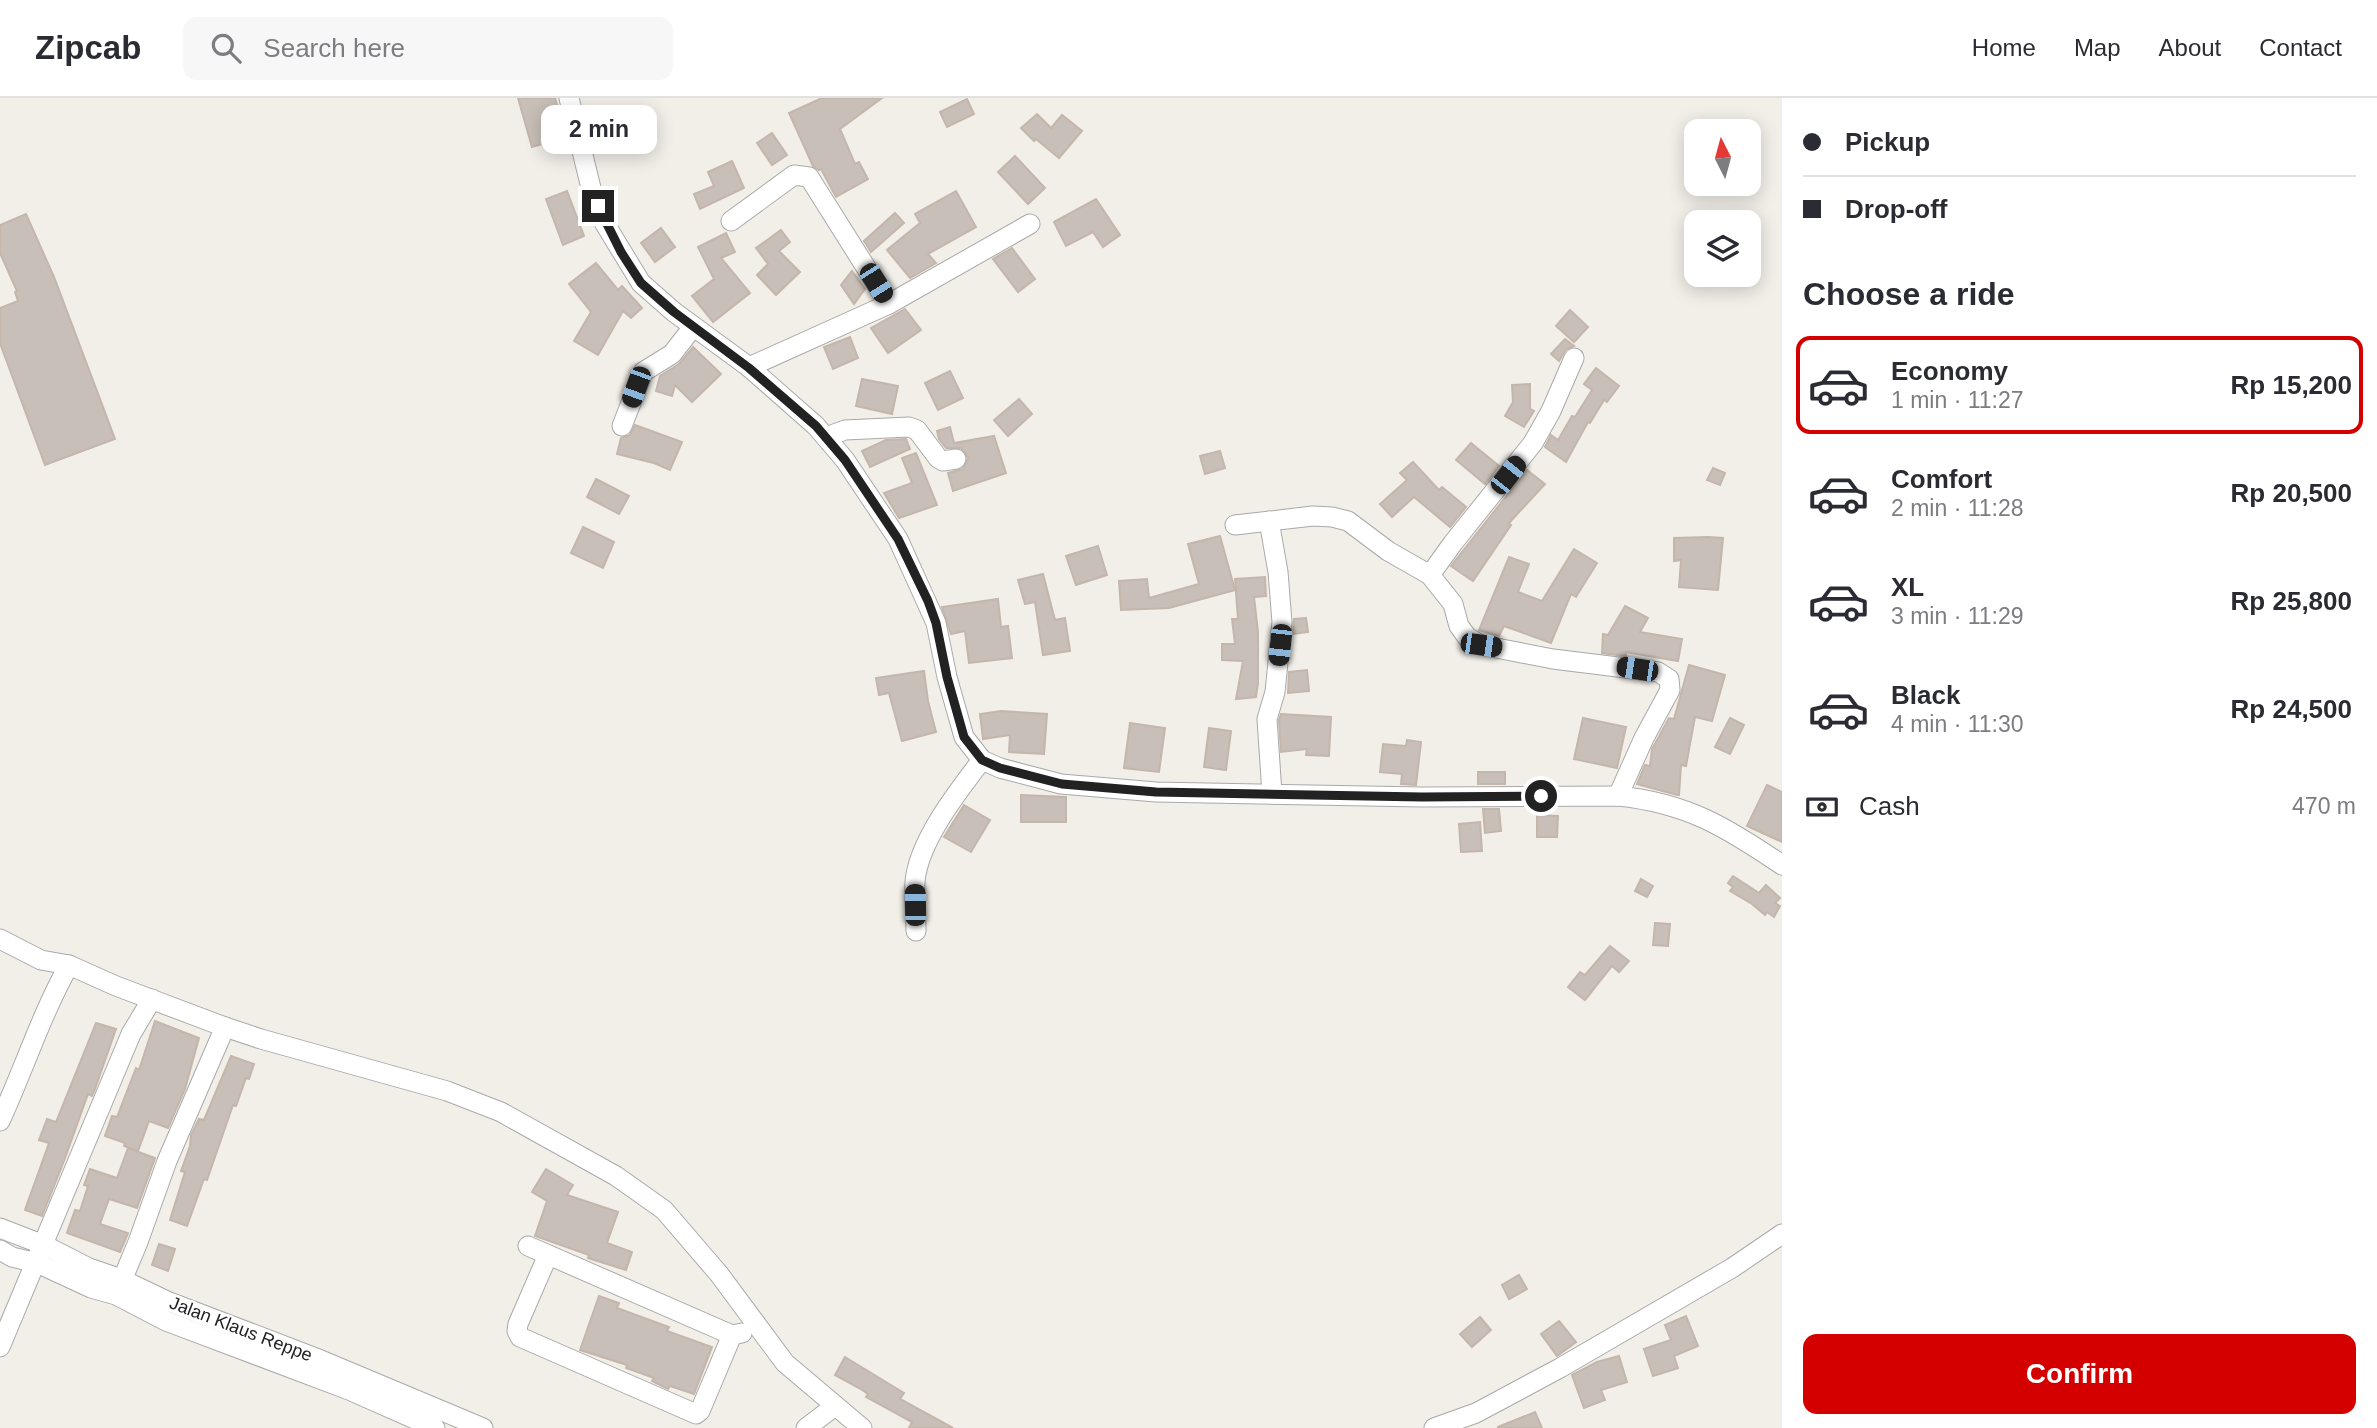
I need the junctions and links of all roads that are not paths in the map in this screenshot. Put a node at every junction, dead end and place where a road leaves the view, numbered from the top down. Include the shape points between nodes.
1 (569, 98) edge
2 (731, 221) dead end
3 (1030, 224) dead end
4 (889, 304) junction
5 (694, 327) junction
6 (1574, 358) dead end
7 (749, 368) junction
8 (622, 426) dead end
9 (826, 437) junction
10 (956, 460) dead end
11 (1269, 521) junction
12 (1235, 525) dead end
13 (1430, 575) junction
14 (982, 760) junction
15 (1272, 794) junction
16 (1618, 796) junction
17 (1782, 864) edge
18 (916, 931) dead end
19 (0, 939) edge
20 (69, 965) junction
21 (152, 999) junction
22 (225, 1027) junction
23 (0, 1121) edge
24 (0, 1228) edge
25 (1782, 1234) edge
26 (44, 1245) junction
27 (528, 1246) dead end
28 (0, 1251) edge
29 (548, 1255) junction
30 (37, 1263) junction
31 (119, 1287) junction
32 (761, 1330) junction
33 (732, 1335) junction
34 (0, 1347) edge
35 (835, 1406) junction
36 (852, 1426) edge
37 (435, 1428) edge
38 (483, 1428) edge
39 (806, 1428) edge
40 (1434, 1428) edge

1 - 5 street via 592,188 610,233 641,283
2 - 4 street via 794,175 809,177
3 - 4 street
4 - 7 street
5 - 7 street
5 - 8 street via 672,354 643,372
6 - 13 street via 1532,443
7 - 9 street
9 - 10 street via 845,430 909,428 917,430 938,458
9 - 14 street via 898,539 936,623 964,737
11 - 12 street
11 - 13 street via 1313,516 1348,521
11 - 15 street via 1282,622 1275,691 1267,719
13 - 16 street via 1453,604 1467,637 1481,645 1658,672 1670,678 1670,690
14 - 15 street via 1062,784 1156,792
14 - 18 street via 928,838 915,880
15 - 16 street
16 - 17 street via 1676,806 1707,818
19 - 20 street via 41,960
20 - 21 street
20 - 23 street
21 - 22 street
21 - 26 street via 131,1034
22 - 31 street
22 - 32 street via 447,1091 501,1112 616,1176 664,1210
24 - 26 street, Jalan Klaus Reppe
25 - 40 street via 1560,1368 1476,1413
26 - 30 street
26 - 31 street, Jalan Klaus Reppe
27 - 29 street
28 - 30 street, Jalan Klaus Reppe
29 - 33 street
29 - 33 street via 518,1324 520,1337 696,1414
30 - 31 street, Jalan Klaus Reppe via 91,1288
30 - 34 street
31 - 37 street, Jalan Klaus Reppe via 177,1326 349,1390
31 - 38 street, Jalan Klaus Reppe via 316,1357
32 - 33 street
32 - 35 street via 785,1363
35 - 36 street
35 - 39 street

